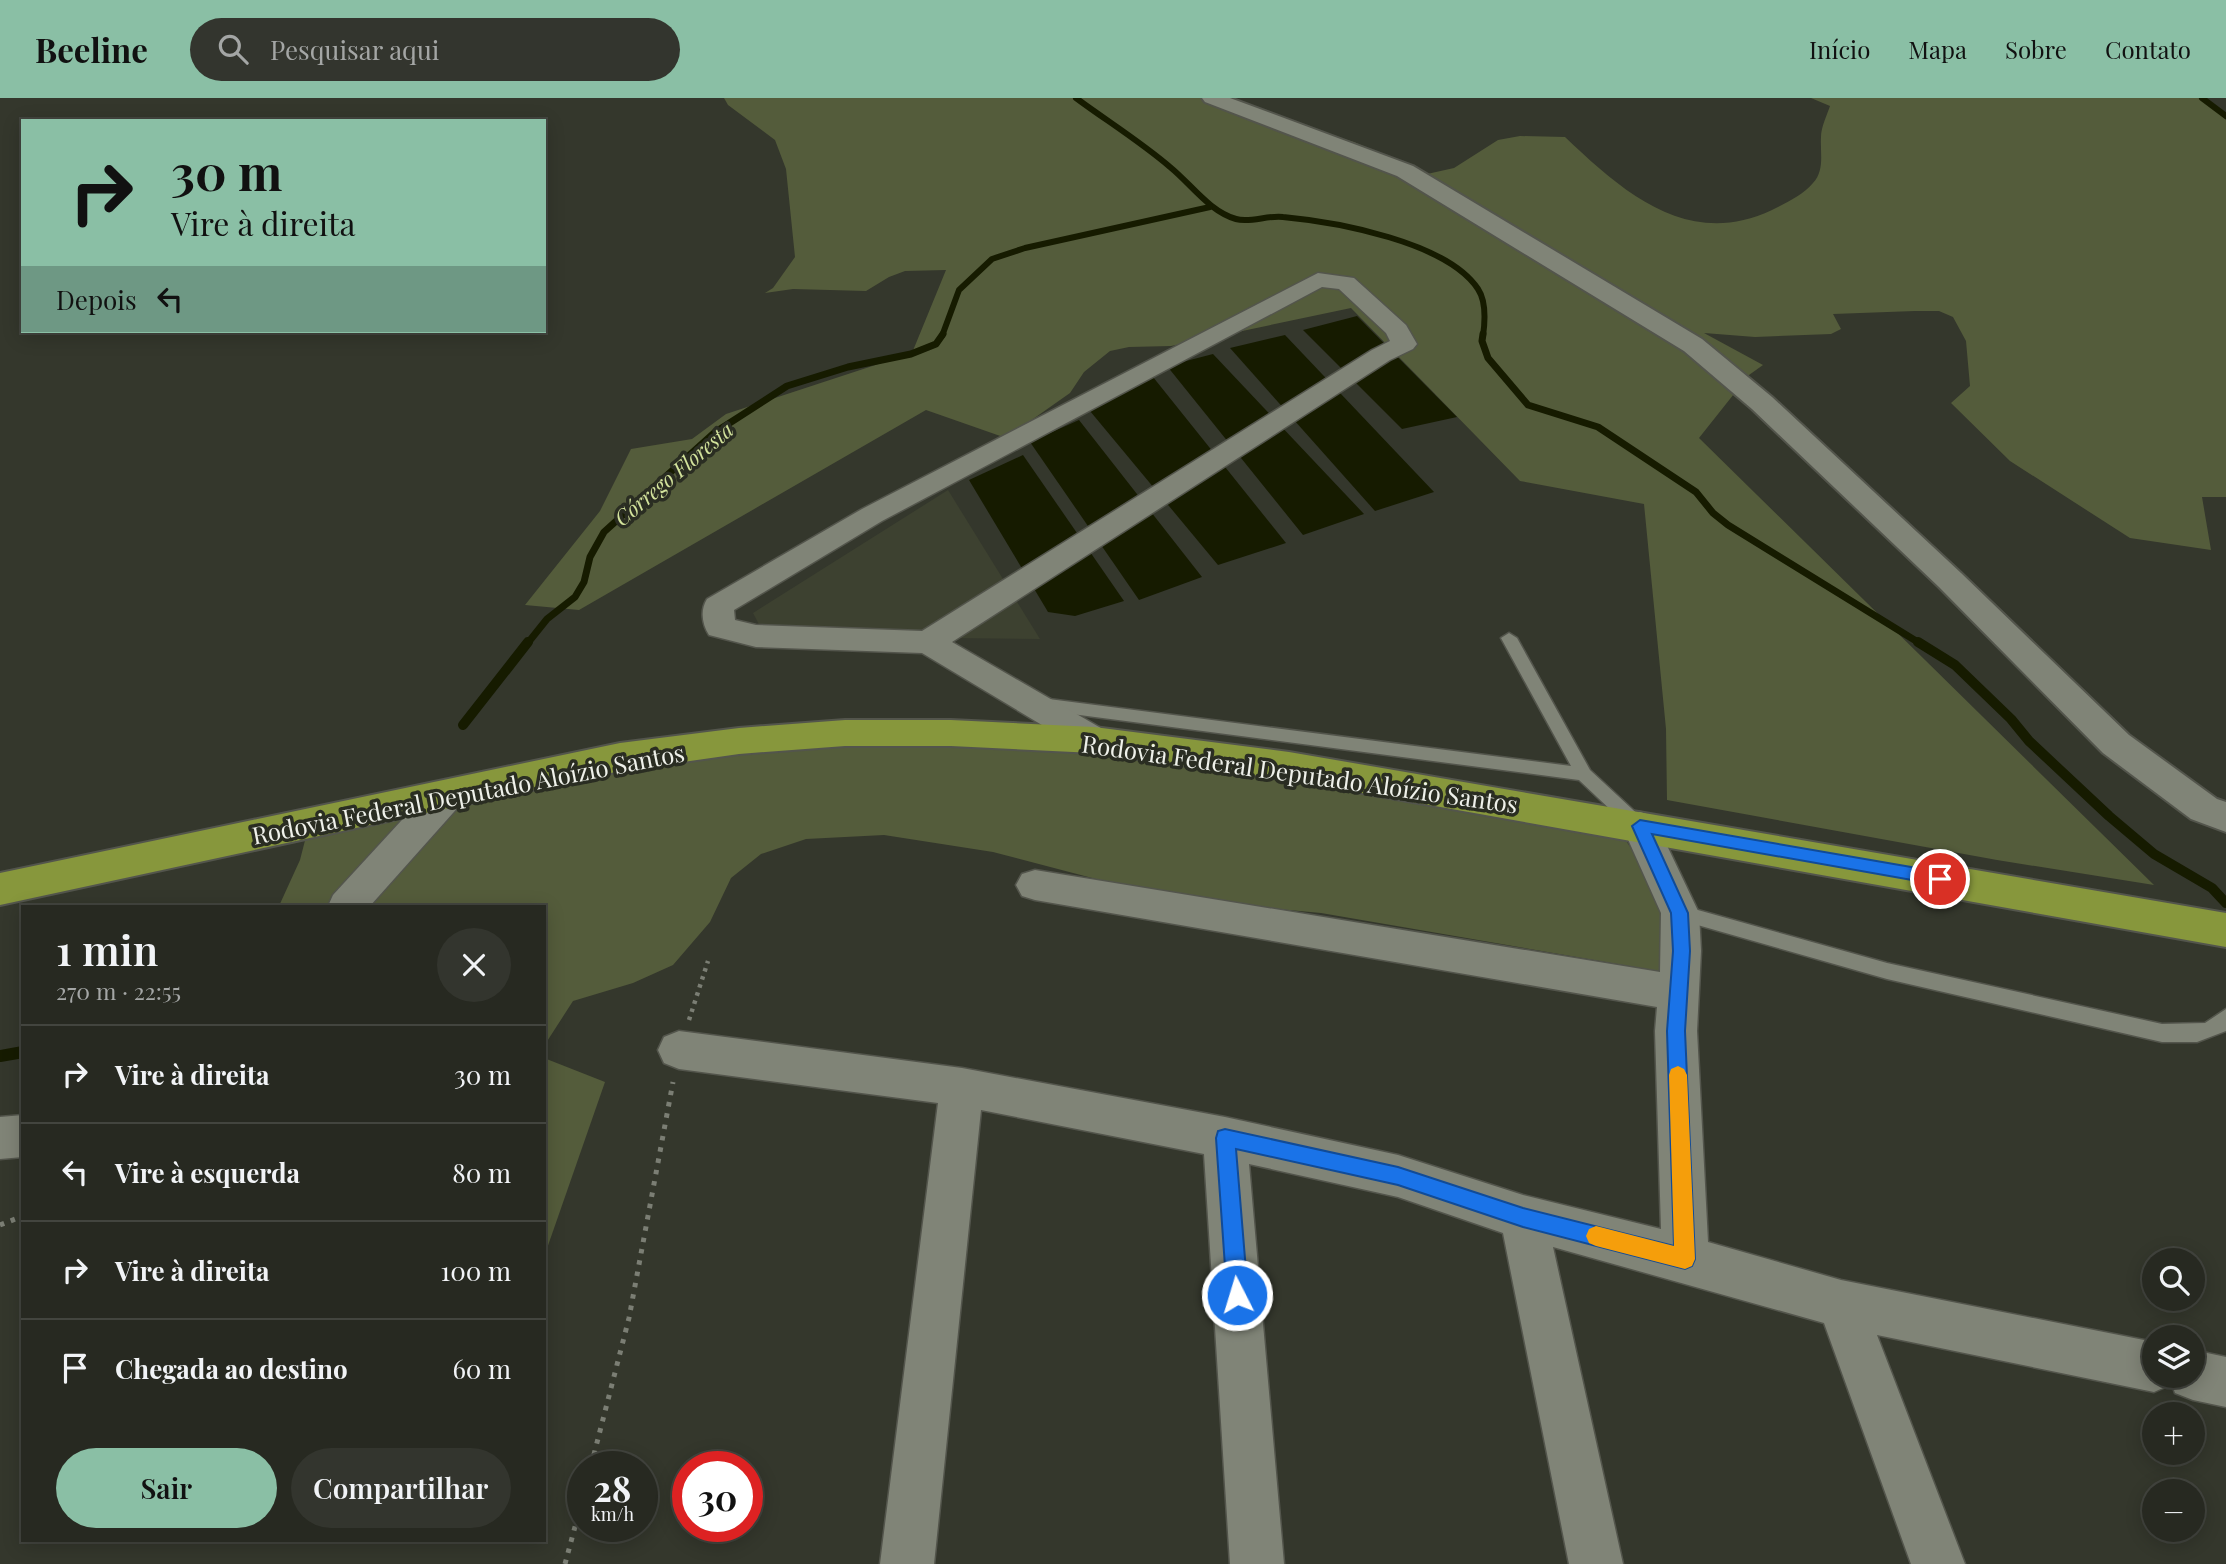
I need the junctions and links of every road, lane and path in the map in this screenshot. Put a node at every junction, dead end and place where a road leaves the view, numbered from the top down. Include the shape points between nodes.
1 (1212, 98) edge
2 (1509, 638) dead end
3 (928, 642) junction
4 (1034, 703) junction
5 (1094, 740) junction
6 (1584, 774) junction
7 (447, 794) junction
8 (2226, 817) edge
9 (1640, 826) junction
10 (1035, 884) dead end
11 (0, 889) edge
12 (347, 905) edge
13 (1679, 913) junction
14 (2226, 930) edge
15 (708, 961) dead end
16 (1678, 993) junction
17 (2226, 1018) edge
18 (679, 1049) junction
19 (962, 1087) junction
20 (21, 1136) edge
21 (0, 1138) edge
22 (1225, 1138) junction
23 (21, 1217) edge
24 (1523, 1217) junction
25 (0, 1225) edge
26 (1685, 1259) junction
27 (1841, 1304) junction
28 (2142, 1365) edge
29 (2205, 1378) edge
30 (2226, 1382) edge
31 (595, 1451) edge
32 (571, 1542) edge
33 (565, 1564) edge
34 (907, 1564) edge
35 (1257, 1564) edge
36 (1596, 1564) edge
37 (1938, 1564) edge

1 - 8 street via 1405,171 1693,345 1762,403 1951,580 2116,744 2204,808
2 - 6 lane
3 - 3 street via 756,636 720,627 718,606 872,515 1318,280 1346,283 1397,330 1404,344
3 - 4 street
4 - 5 street
4 - 6 lane
5 - 7 highway, Rodovia Federal Deputado Aloízio Santos via 845,733 739,741 620,757
5 - 9 highway, Rodovia Federal Deputado Aloízio Santos via 1301,768
6 - 9 lane
7 - 11 highway, Rodovia Federal Deputado Aloízio Santos
7 - 12 street
9 - 13 street
9 - 14 highway, Rodovia Federal Deputado Aloízio Santos
10 - 16 street
13 - 16 street
13 - 17 lane via 1887,971 2162,1033 2197,1034 2219,1027
15 - 18 path
16 - 26 street
18 - 19 street
18 - 31 path via 629,1318
19 - 22 street
19 - 34 street
20 - 21 street
22 - 24 street via 1398,1176
22 - 35 street
23 - 25 path
24 - 26 street
24 - 36 street
26 - 27 street
27 - 28 street
27 - 37 street
29 - 30 street
32 - 33 path

